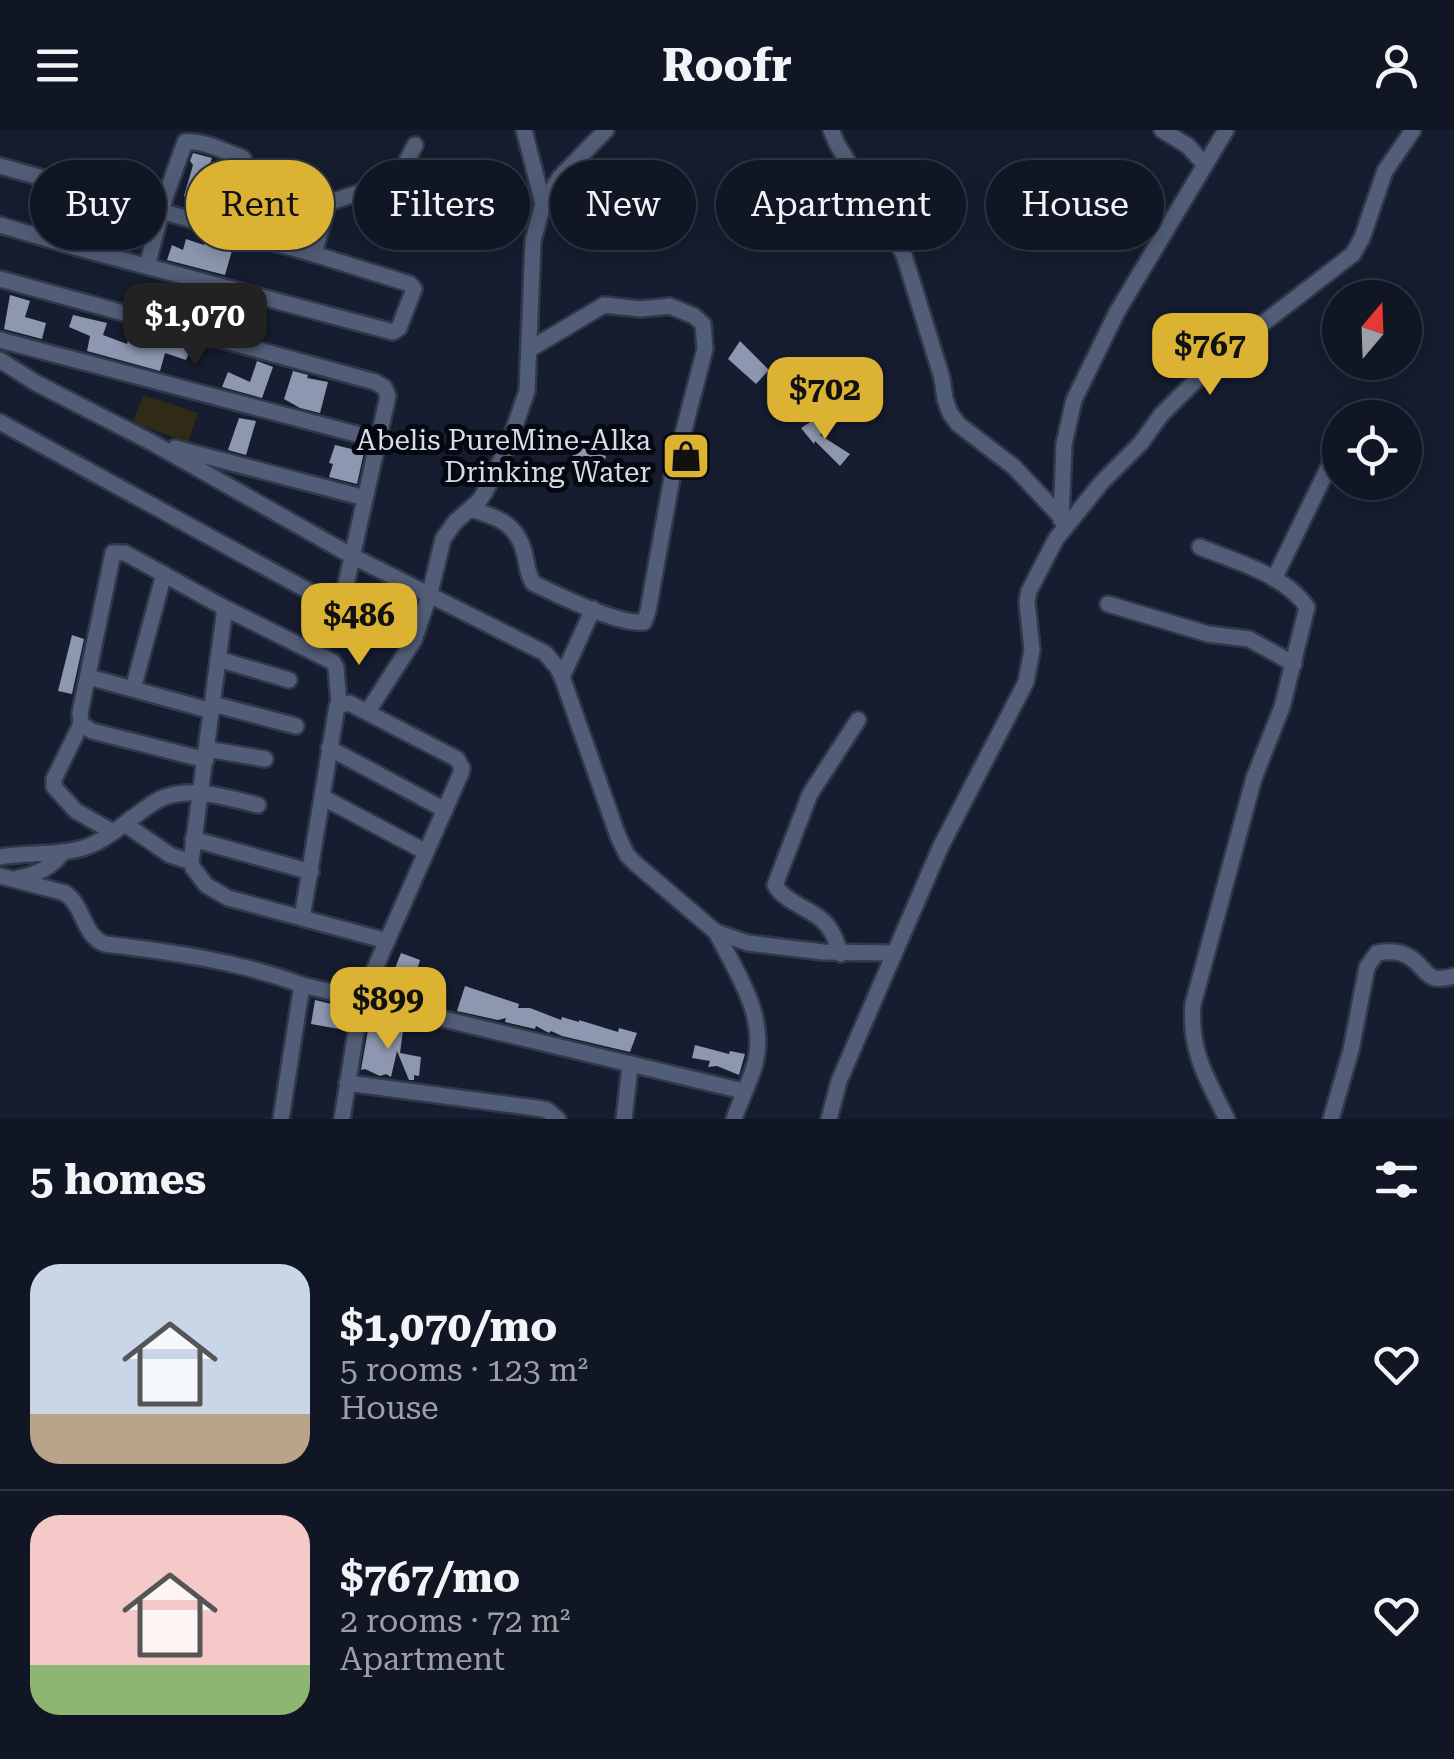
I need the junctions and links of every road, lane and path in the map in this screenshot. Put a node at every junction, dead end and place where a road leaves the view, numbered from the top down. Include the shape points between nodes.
1 (524, 130) edge
2 (606, 130) edge
3 (832, 130) edge
4 (1162, 130) edge
5 (1226, 130) edge
6 (1413, 130) edge
7 (415, 146) dead end
8 (244, 158) dead end
9 (1205, 165) junction
10 (0, 166) edge
11 (30, 175) edge
12 (166, 196) edge
13 (544, 204) junction
14 (166, 215) edge
15 (0, 225) edge
16 (151, 250) edge
17 (314, 254) junction
18 (147, 266) junction
19 (0, 279) edge
20 (0, 340) edge
21 (530, 349) junction
22 (0, 360) edge
23 (0, 422) edge
24 (379, 440) junction
25 (151, 442) junction
26 (1322, 481) edge
27 (364, 498) junction
28 (470, 510) junction
29 (1061, 524) junction
30 (1200, 547) dead end
31 (352, 556) junction
32 (164, 574) junction
33 (1274, 580) junction
34 (430, 594) junction
35 (1108, 604) dead end
36 (224, 608) junction
37 (593, 610) junction
38 (218, 658) junction
39 (1294, 664) junction
40 (88, 677) junction
41 (562, 677) junction
42 (289, 680) dead end
43 (134, 690) junction
44 (339, 705) junction
45 (212, 708) junction
46 (368, 712) junction
47 (858, 720) dead end
48 (80, 724) junction
49 (296, 726) dead end
50 (328, 748) junction
51 (207, 755) junction
52 (265, 759) dead end
53 (202, 793) junction
54 (322, 796) junction
55 (258, 806) dead end
56 (445, 810) junction
57 (119, 828) junction
58 (194, 840) junction
59 (64, 852) junction
60 (426, 852) junction
61 (0, 858) edge
62 (191, 862) junction
63 (311, 872) junction
64 (4, 880) edge
65 (302, 918) junction
66 (716, 932) junction
67 (387, 941) junction
68 (894, 953) junction
69 (841, 954) junction
70 (1454, 976) edge
71 (302, 986) junction
72 (361, 1000) junction
73 (630, 1066) junction
74 (347, 1084) junction
75 (743, 1092) junction
76 (281, 1119) edge
77 (342, 1119) edge
78 (558, 1119) edge
79 (624, 1119) edge
80 (734, 1119) edge
81 (829, 1119) edge
82 (1227, 1119) edge
83 (1332, 1119) edge

1 - 13 street
2 - 13 street via 560,177
3 - 29 street via 904,256 950,413 1028,481
4 - 9 street
5 - 9 street
6 - 29 street via 1385,170 1353,254 1222,355
7 - 17 street via 393,182 330,202
8 - 12 street via 185,142
9 - 29 street via 1117,312 1074,400 1064,444
10 - 11 street
13 - 21 street via 533,241
14 - 17 street
15 - 18 street
16 - 18 street
17 - 18 street via 412,286 398,330
19 - 24 street via 378,383 388,394
20 - 24 street
21 - 28 street via 524,404 499,466
21 - 37 street via 604,305 670,306 700,319 704,330 647,616 636,623
22 - 25 street
23 - 31 street via 336,606
24 - 27 street
25 - 27 street
25 - 31 street
26 - 33 street
27 - 31 street
28 - 34 street via 443,539
28 - 37 street via 506,523 534,583
29 - 68 street via 1027,602 1032,650 1026,682
30 - 33 street
31 - 34 street
32 - 36 street
32 - 40 street via 113,553
32 - 43 street
33 - 39 street via 1307,608
34 - 41 street via 538,648
34 - 46 street via 414,640
35 - 39 street via 1208,634 1249,639
36 - 38 street
36 - 44 street via 334,663
37 - 41 street
38 - 42 street
38 - 45 street
39 - 82 street via 1254,778 1193,1004 1198,1058
40 - 43 street
40 - 48 street
41 - 66 street via 627,855
43 - 45 street
44 - 46 street via 349,702
44 - 50 street
45 - 49 street
45 - 51 street
46 - 56 street via 461,764
47 - 69 street via 810,794 775,886 824,922
48 - 51 street
48 - 57 street via 52,783 76,811
50 - 54 street
50 - 56 street
51 - 52 street
51 - 53 street
53 - 55 street
53 - 57 street via 156,801
53 - 58 street
54 - 60 street
54 - 63 street
56 - 60 street
57 - 59 street
57 - 62 street
58 - 62 street
58 - 63 street
59 - 61 street
59 - 64 street via 44,870
60 - 67 street
62 - 65 street via 206,885 228,898
63 - 65 street
64 - 71 street via 51,888 74,900 91,935 105,944 231,963
65 - 67 street
66 - 69 street via 748,943
66 - 75 street via 758,1025 754,1070
67 - 72 street
68 - 69 street
68 - 81 street
70 - 83 street via 1426,975 1398,952 1371,959
71 - 72 street
71 - 76 street
72 - 73 street
72 - 74 street
73 - 75 street
73 - 79 street
74 - 77 street
74 - 78 street via 536,1108
75 - 80 street

